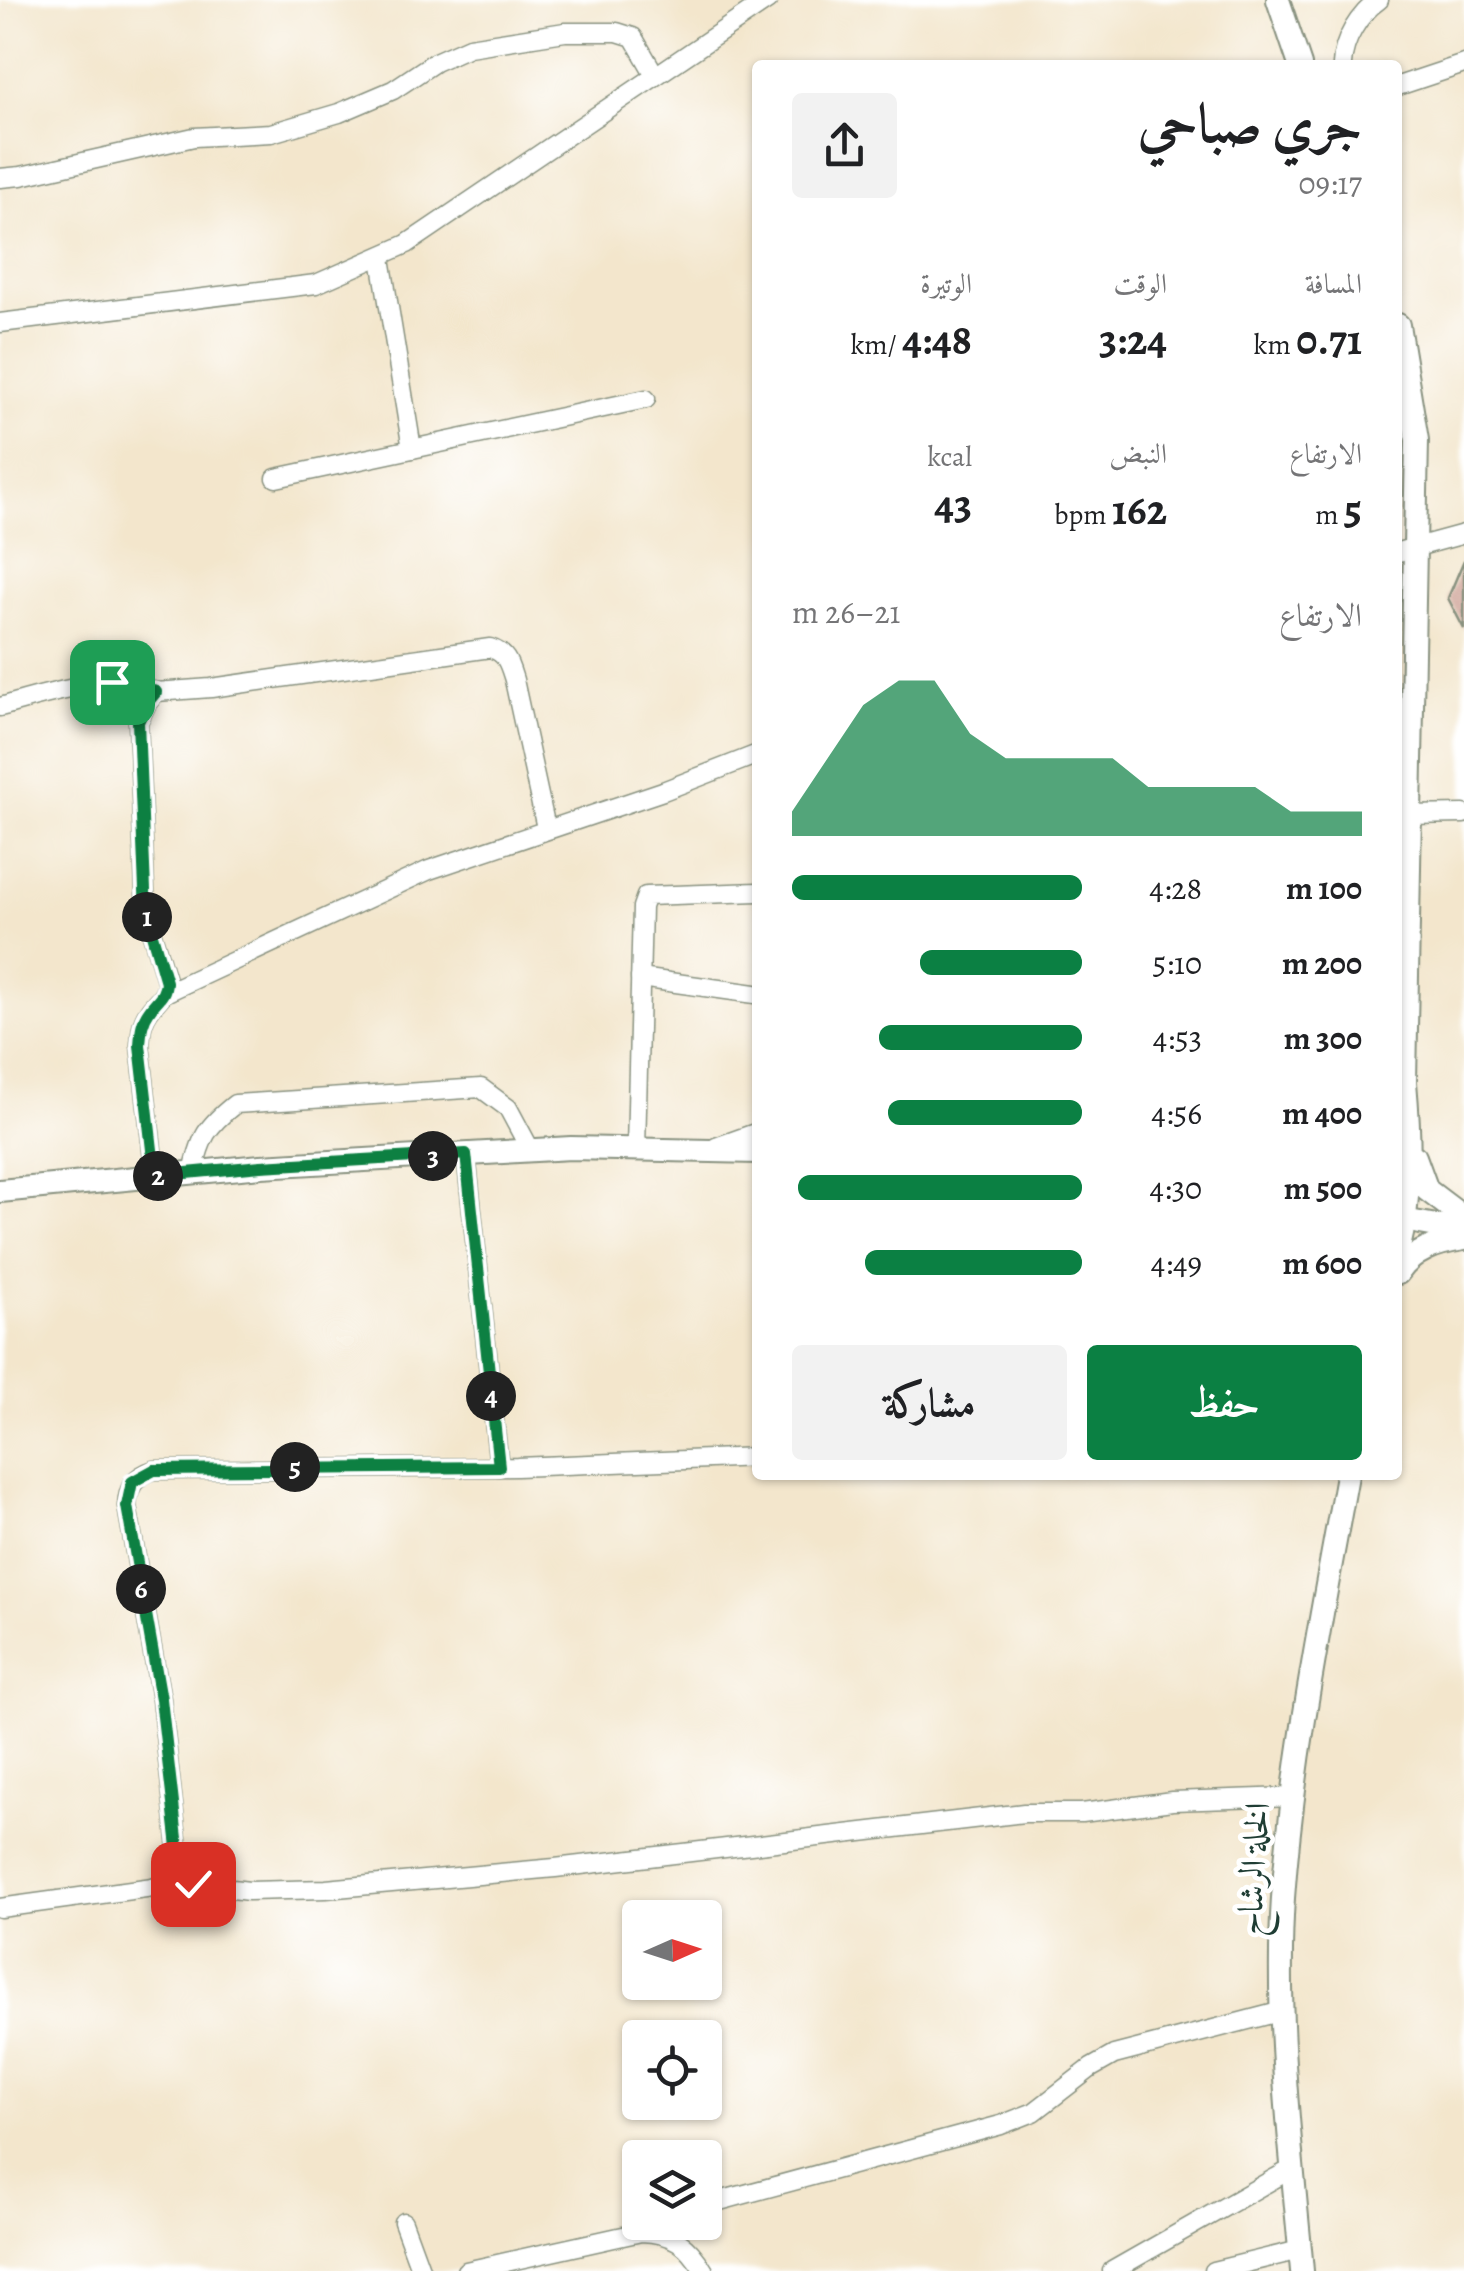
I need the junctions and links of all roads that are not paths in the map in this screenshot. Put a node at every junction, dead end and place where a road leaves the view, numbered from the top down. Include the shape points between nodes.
1 (768, 0) edge
2 (1278, 0) edge
3 (1380, 0) edge
4 (1298, 60) edge
5 (1342, 60) edge
6 (1464, 64) edge
7 (655, 74) junction
8 (1402, 85) edge
9 (0, 178) edge
10 (381, 258) junction
11 (0, 323) edge
12 (1402, 348) edge
13 (646, 399) dead end
14 (412, 449) junction
15 (276, 478) dead end
16 (1464, 534) edge
17 (1407, 549) edge
18 (156, 692) junction
19 (0, 707) edge
20 (752, 756) edge
21 (1408, 814) junction
22 (1464, 814) edge
23 (546, 828) junction
24 (752, 892) edge
25 (640, 978) junction
26 (165, 993) junction
27 (752, 994) edge
28 (1402, 1120) edge
29 (1402, 1133) edge
30 (752, 1134) edge
31 (530, 1150) junction
32 (636, 1150) junction
33 (706, 1151) junction
34 (752, 1152) edge
35 (466, 1154) junction
36 (193, 1172) junction
37 (155, 1176) junction
38 (0, 1191) edge
39 (1464, 1218) edge
40 (1402, 1220) edge
41 (1464, 1231) edge
42 (1464, 1240) edge
43 (1402, 1267) edge
44 (752, 1457) edge
45 (499, 1467) junction
46 (1346, 1480) edge
47 (1293, 1797) junction
48 (182, 1882) junction
49 (0, 1908) edge
50 (1283, 2011) junction
51 (1293, 2168) junction
52 (722, 2200) edge
53 (403, 2222) dead end
54 (1301, 2261) edge
55 (421, 2271) edge
56 (466, 2271) edge
57 (704, 2271) edge
58 (1112, 2271) edge
59 (1213, 2271) edge

1 - 7 street
2 - 4 main road
3 - 5 street via 1366,9
6 - 8 street
7 - 9 street via 633,38 617,32 565,32 469,47 339,114 271,133 194,137
7 - 10 street
10 - 11 street via 316,284
10 - 14 street
12 - 17 main road via 1417,440
13 - 14 street
14 - 15 street
16 - 17 street
17 - 21 main road
18 - 19 street via 112,682
18 - 23 street via 500,651 514,680
18 - 26 street via 138,722 146,914
20 - 23 street
21 - 22 street
21 - 28 main road
23 - 26 street via 428,870
24 - 25 street via 646,896
25 - 27 street
25 - 32 street
26 - 37 street via 141,1026
29 - 39 main road via 1427,1190
30 - 33 street
31 - 32 main road
31 - 35 main road
31 - 36 street via 508,1108 481,1088 235,1104 210,1124
32 - 33 main road
33 - 34 main road
35 - 36 main road
35 - 45 street
36 - 37 main road
37 - 38 main road
40 - 41 main road
42 - 43 main road via 1427,1248
44 - 45 street
45 - 48 street via 154,1470 132,1482 127,1506 161,1699
46 - 47 main road, الخلة الرشاح
47 - 48 street via 1024,1813 326,1889 249,1891
47 - 50 main road, الخلة الرشاح via 1283,1900
48 - 49 street
50 - 51 main road, الخلة الرشاح
50 - 52 street via 1114,2055 1034,2112 1001,2125
51 - 54 main road, الخلة الرشاح
51 - 58 street
53 - 55 street
54 - 59 street
56 - 57 street via 642,2232 678,2239

